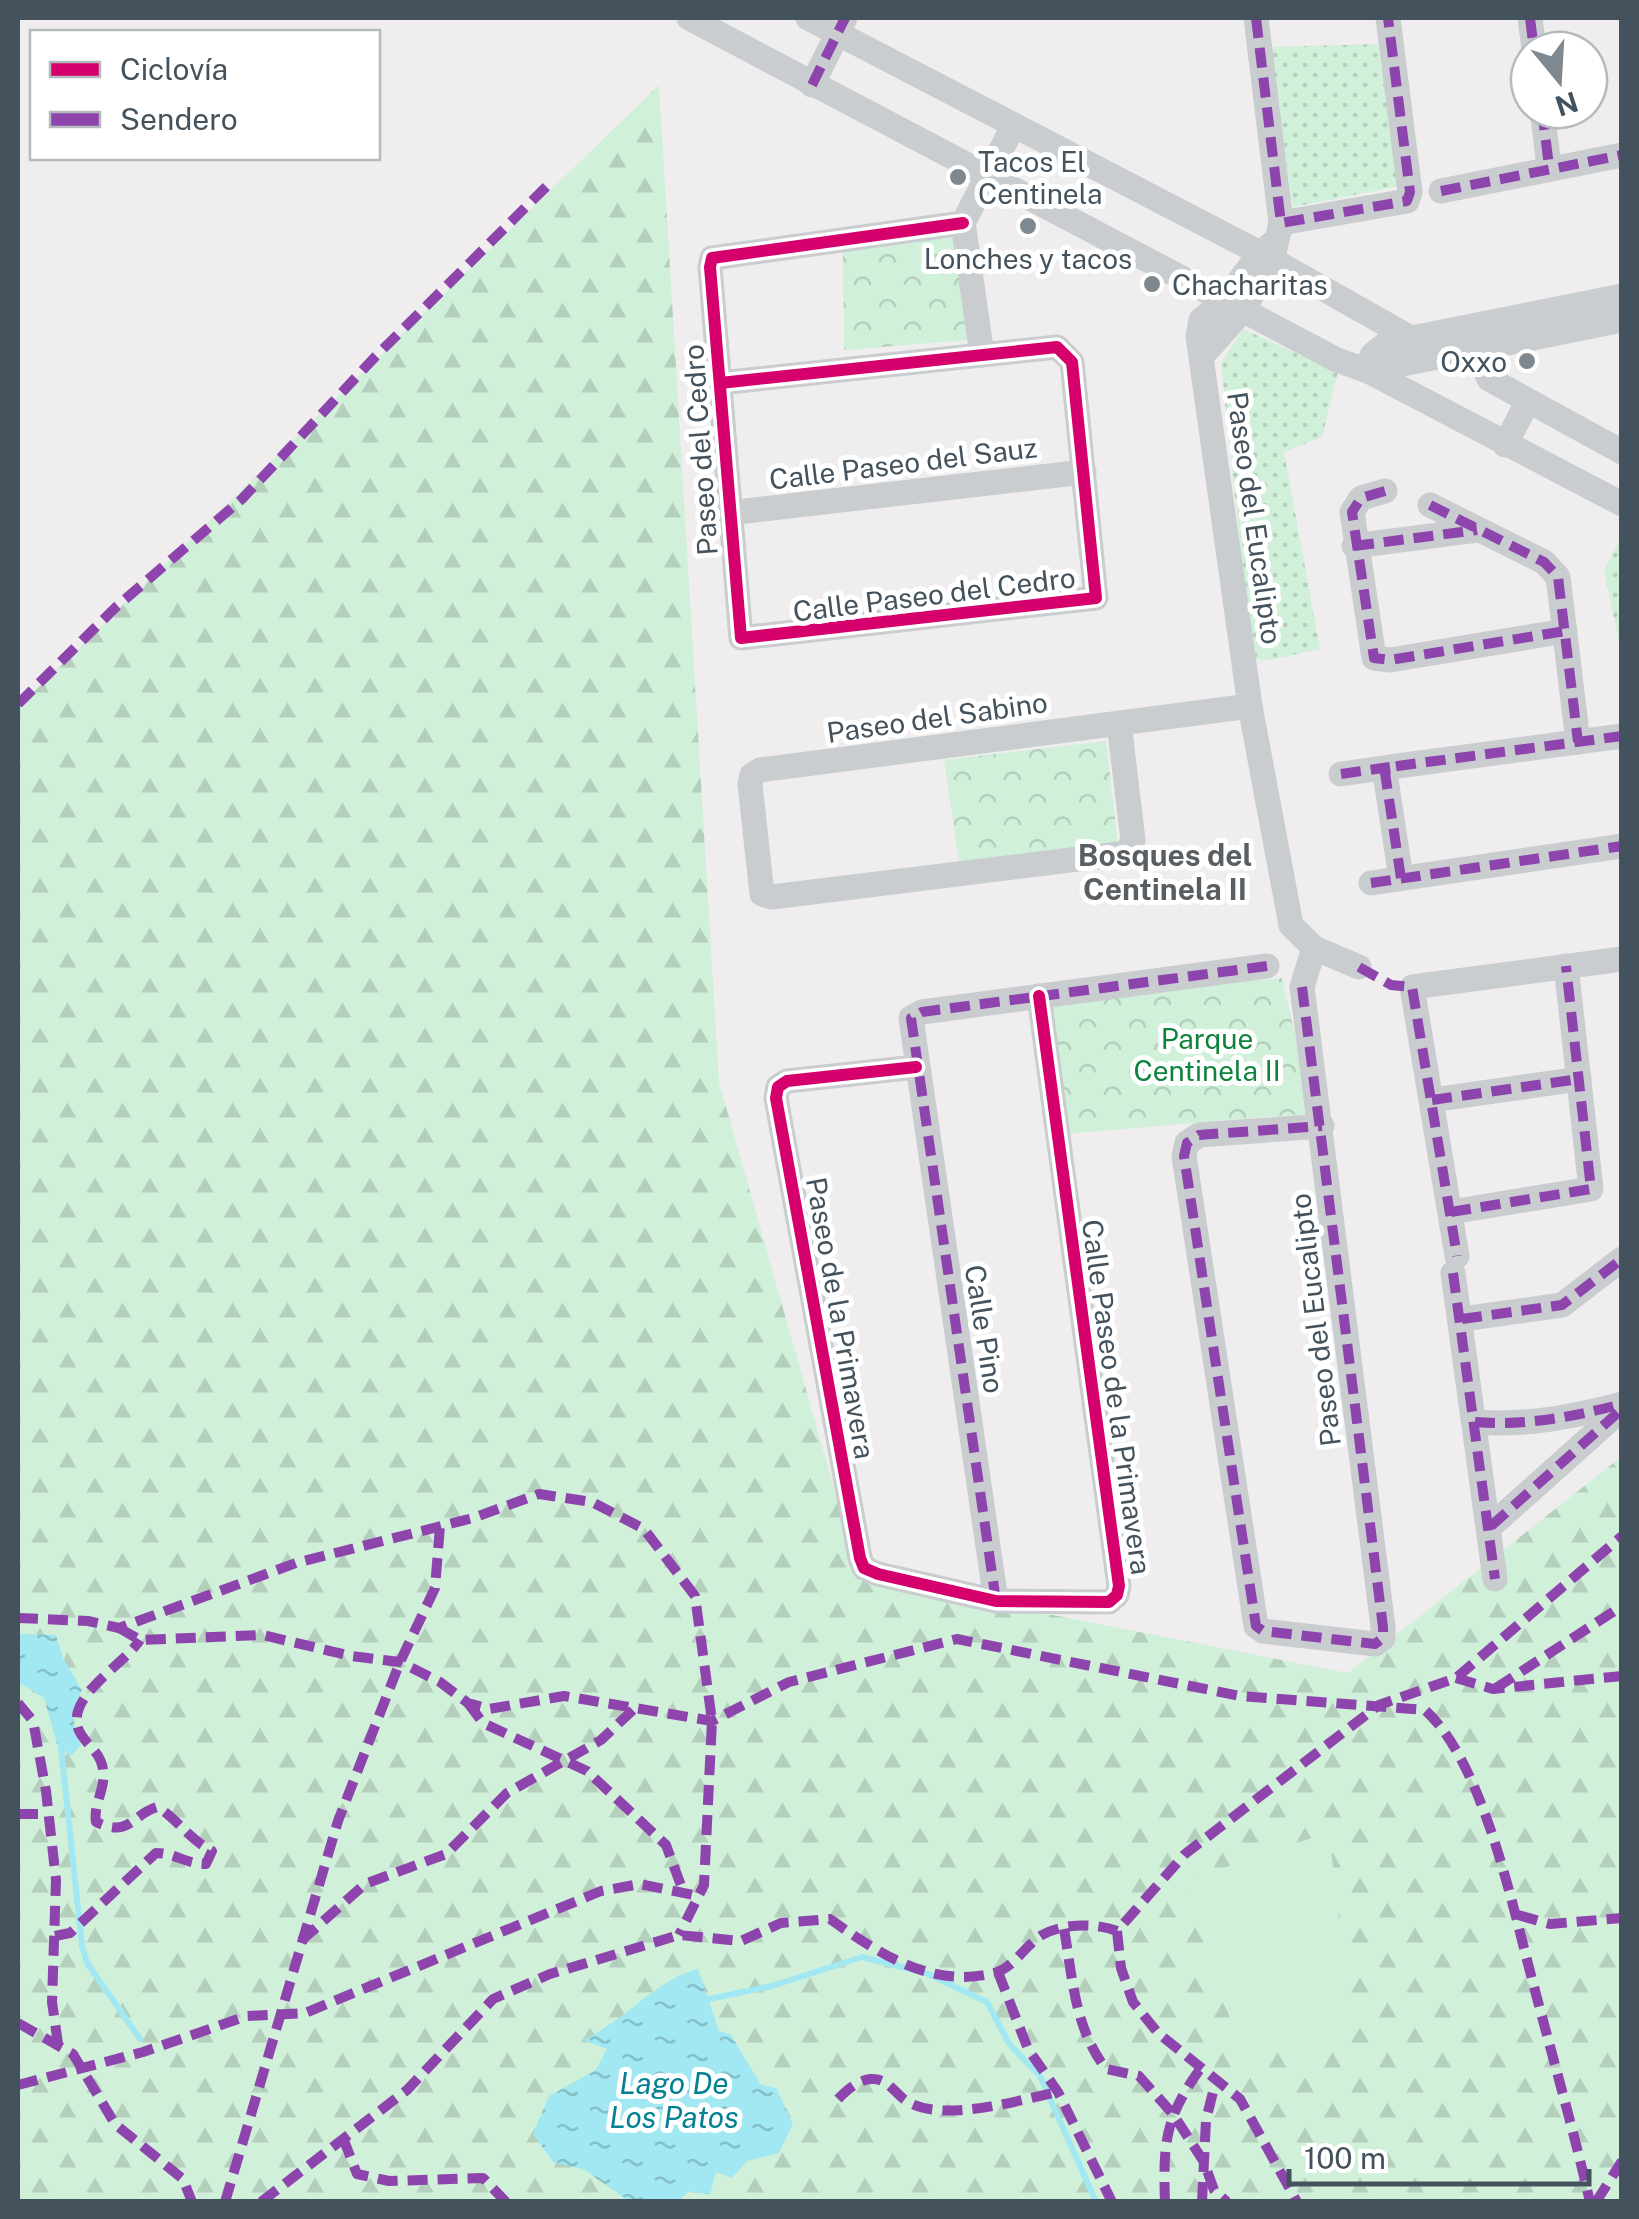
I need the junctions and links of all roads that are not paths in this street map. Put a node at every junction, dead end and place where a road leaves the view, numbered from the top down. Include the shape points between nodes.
1 (689, 18) edge
2 (808, 18) edge
3 (1256, 18) edge
4 (1388, 18) edge
5 (841, 25) edge
6 (812, 85) junction
7 (1014, 125) junction
8 (1544, 130) edge
9 (1622, 155) edge
10 (1549, 166) junction
11 (987, 176) junction
12 (1442, 190) dead end
13 (963, 223) junction
14 (1272, 245) junction
15 (1622, 296) edge
16 (1235, 305) junction
17 (1622, 320) edge
18 (1409, 337) junction
19 (1476, 348) junction
20 (982, 355) junction
21 (1368, 371) junction
22 (720, 383) junction
23 (1528, 401) junction
24 (1505, 445) junction
25 (1622, 452) edge
26 (1084, 472) junction
27 (1385, 491) dead end
28 (1622, 504) edge
29 (1430, 505) dead end
30 (728, 513) junction
31 (1477, 530) junction
32 (1354, 546) junction
33 (1566, 631) junction
34 (742, 638) joint
35 (1250, 706) junction
36 (1119, 723) junction
37 (1622, 736) edge
38 (1578, 742) junction
39 (1387, 770) junction
40 (1341, 774) dead end
41 (1622, 846) edge
42 (1401, 878) junction
43 (1371, 882) dead end
44 (1291, 925) junction
45 (1314, 948) junction
46 (1622, 959) edge
47 (1267, 966) junction
48 (1566, 966) junction
49 (1359, 967) dead end
50 (1302, 987) junction
51 (1038, 996) junction
52 (916, 1067) junction
53 (1579, 1079) junction
54 (1432, 1100) junction
55 (1322, 1126) junction
56 (1451, 1212) junction
57 (1622, 1258) edge
58 (1462, 1319) junction
59 (1622, 1407) edge
60 (1475, 1422) junction
61 (1491, 1526) junction
62 (860, 1558) joint
63 (1496, 1579) dead end
64 (996, 1600) junction

1 - 6 street
2 - 5 street
3 - 14 street
4 - 14 street via 1407,201
5 - 6 street
5 - 7 street
6 - 11 street
7 - 11 street
7 - 14 street
8 - 10 street
9 - 10 street
10 - 12 street
11 - 13 street
11 - 16 street
13 - 20 street
13 - 22 street, Paseo del Cedro via 712,258
14 - 16 street
14 - 18 street
15 - 18 street
16 - 21 street
16 - 35 street, Paseo del Eucalipto via 1201,320 1198,336
17 - 19 street
18 - 21 street via 1378,348
19 - 21 street
19 - 23 street via 1489,380
20 - 22 street
20 - 26 street, Calle Paseo del Cedro via 1057,346 1068,353
21 - 24 street
22 - 30 street, Paseo del Cedro
23 - 24 street
23 - 25 street
24 - 28 street
26 - 30 street, Calle Paseo del Sauz
26 - 34 street, Calle Paseo del Cedro via 1096,598
27 - 32 street via 1354,503
29 - 31 street
30 - 34 street, Paseo del Cedro
31 - 32 street
31 - 33 street via 1552,568
32 - 33 street via 1374,658
33 - 38 street
35 - 36 street, Paseo del Sabino
35 - 44 street, Paseo del Eucalipto
36 - 36 street, Paseo del Sabino via 760,770 750,784 762,894 1127,853 1133,840
37 - 38 street
38 - 39 street
39 - 40 street
39 - 42 street
41 - 42 street
42 - 43 street
44 - 45 street
44 - 47 street
45 - 49 street
45 - 50 street
46 - 48 street
47 - 50 street
47 - 51 street
48 - 53 street
48 - 54 street via 1412,986
50 - 55 street, Paseo del Eucalipto
51 - 52 street via 911,1018
51 - 64 street, Calle Paseo de la Primavera via 1119,1586 1108,1602
52 - 62 street, Paseo de la Primavera via 787,1081 776,1098
52 - 64 street, Calle Pino
53 - 54 street
53 - 56 street via 1591,1189
54 - 56 street
55 - 55 street, Paseo del Eucalipto via 1200,1135 1184,1156 1256,1626 1375,1644 1383,1627
56 - 58 street
57 - 58 street via 1562,1305
58 - 60 street
59 - 60 street via 1531,1423
59 - 61 street
60 - 61 street
61 - 63 street
62 - 64 street, Calle Paseo de la Primavera via 878,1574

